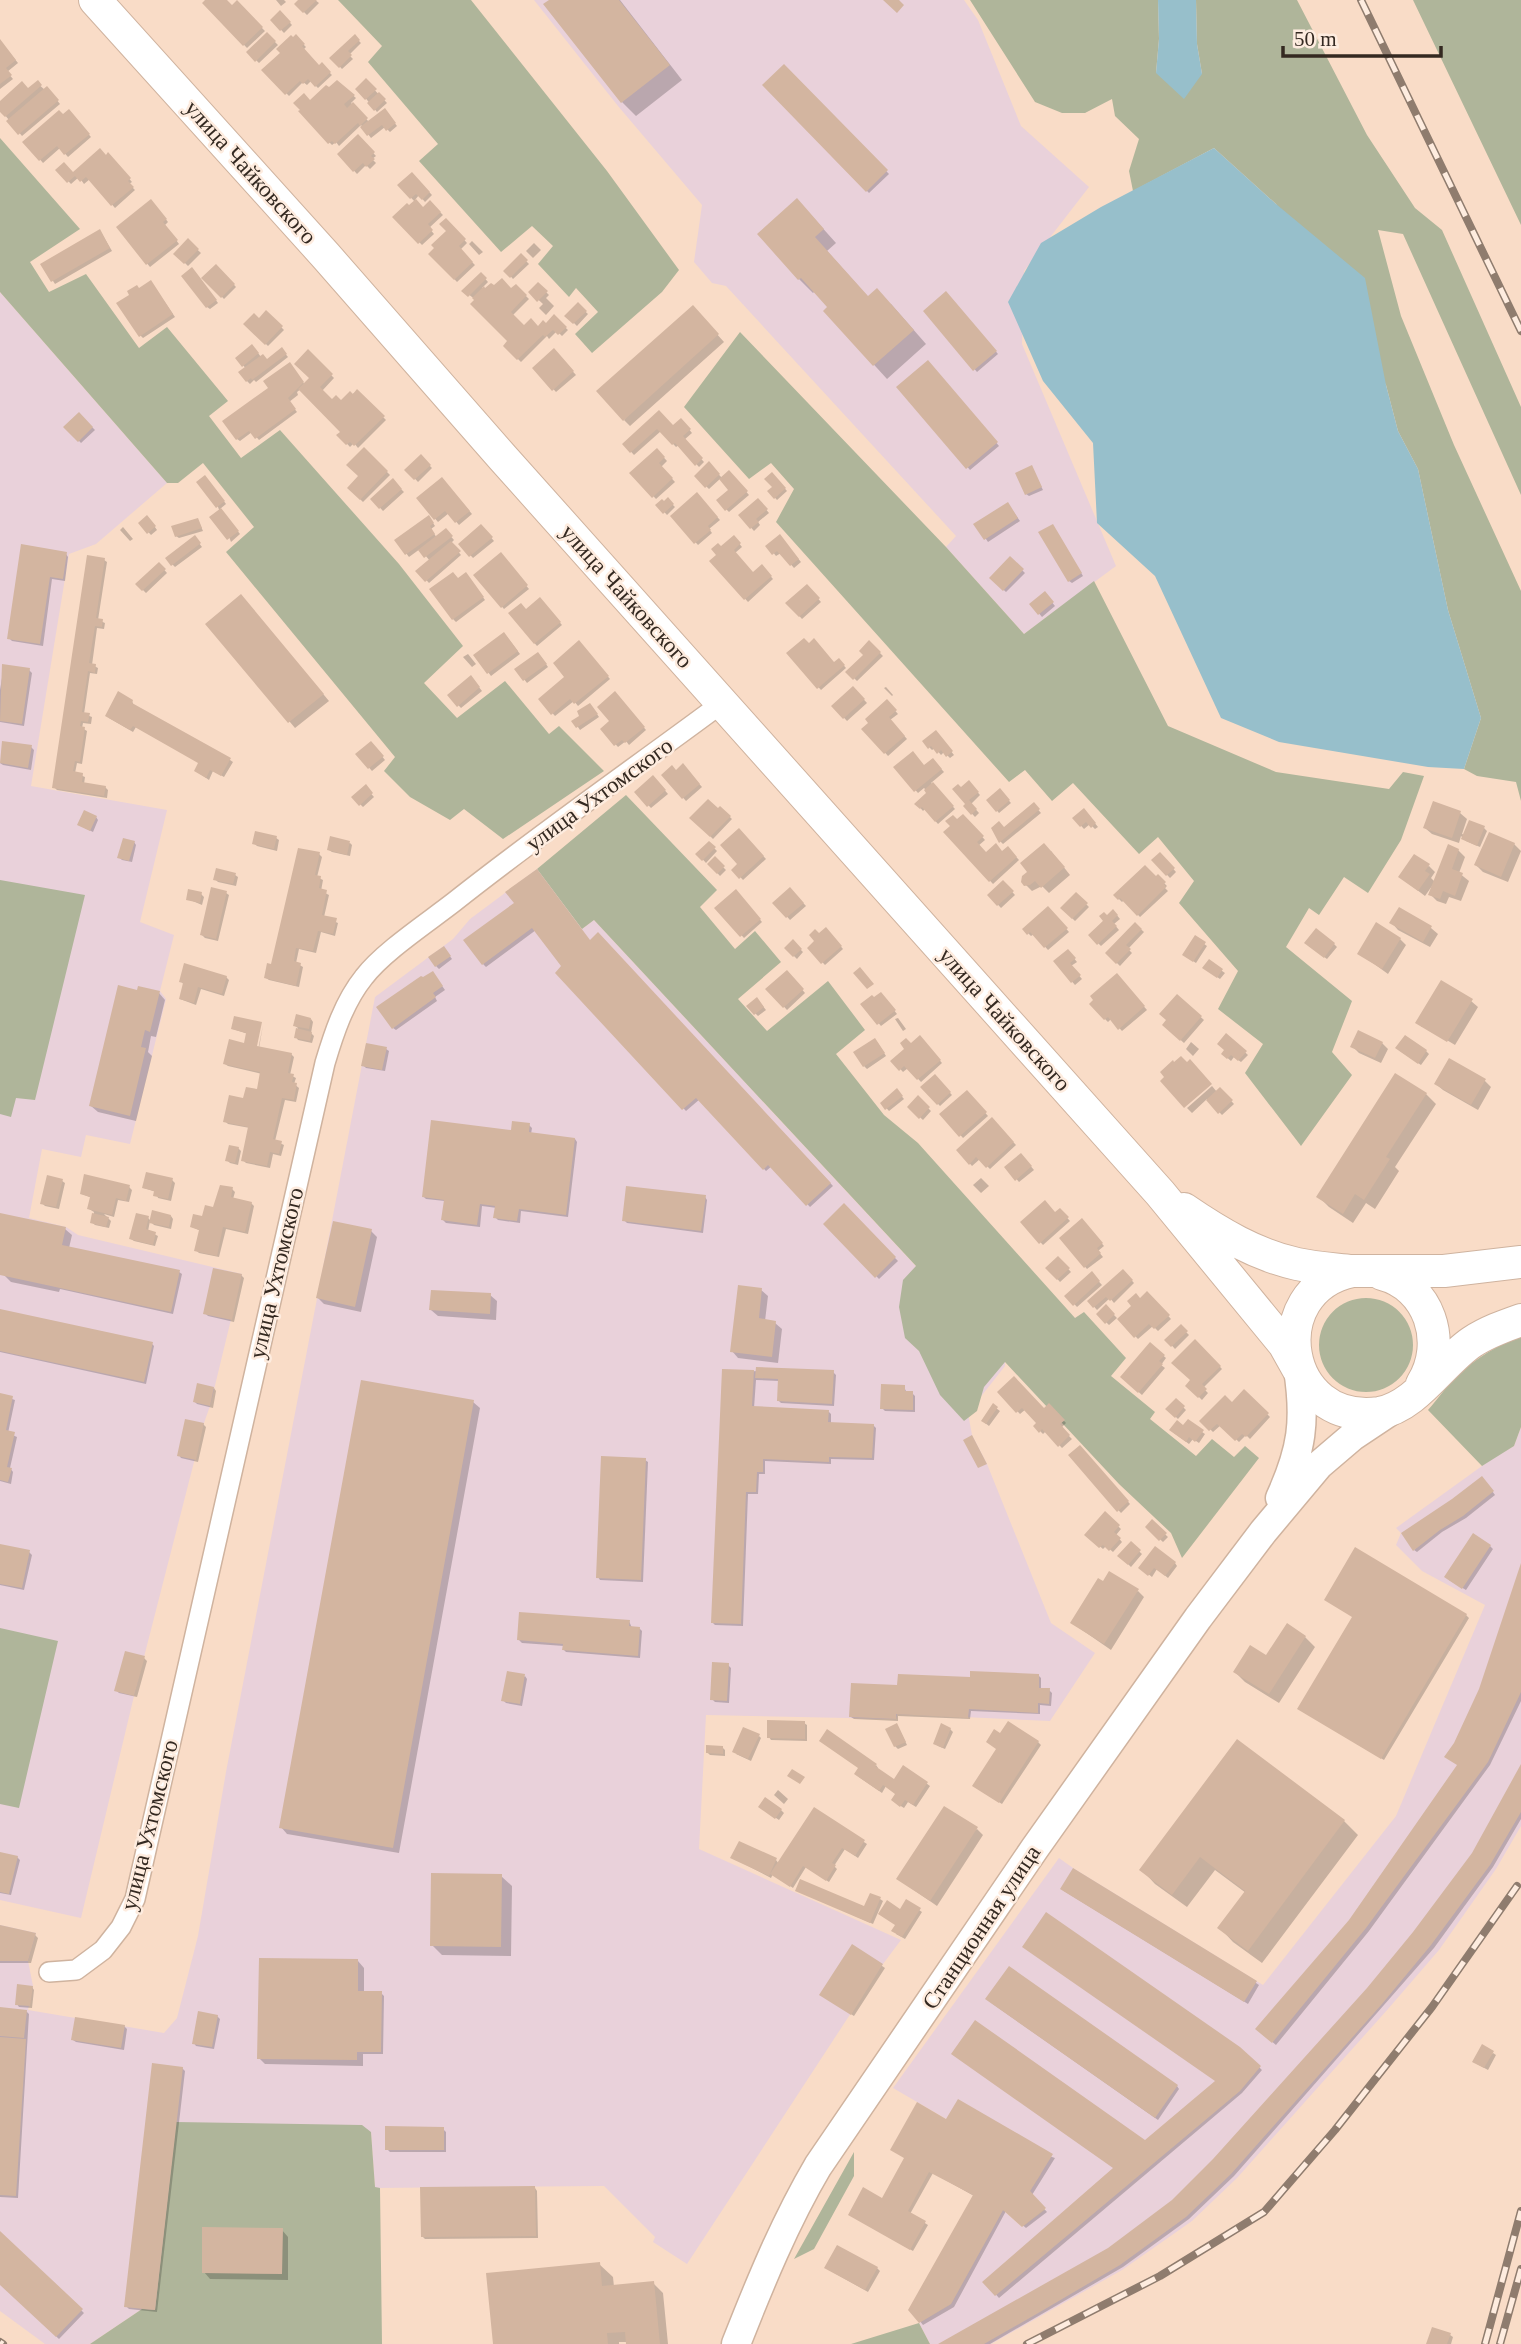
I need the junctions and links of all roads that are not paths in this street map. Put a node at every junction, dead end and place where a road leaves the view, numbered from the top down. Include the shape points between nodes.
1 (94, 0) edge
2 (723, 703) junction
3 (1160, 1193) junction
4 (1521, 1256) edge
5 (1521, 1262) edge
6 (1489, 1266) junction
7 (1365, 1272) junction
8 (1521, 1320) edge
9 (1298, 1369) junction
10 (1405, 1401) junction
11 (1263, 1532) junction
12 (49, 1972) dead end
13 (736, 2344) edge

1 - 2 main road, улица Чайковского
2 - 3 main road, улица Чайковского
2 - 12 street, улица Ухтомского via 395,948 365,975 346,1005 334,1032 312,1116 135,1899 103,1950 76,1970
3 - 7 main road, улица Чайковского via 1265,1255
3 - 9 main road, улица Чайковского via 1284,1344
4 - 6 main road
5 - 6 main road
6 - 7 main road
7 - 9 main road via 1338,1274 1310,1295 1296,1327
7 - 10 main road via 1397,1278 1414,1291 1431,1324 1434,1338 1427,1375
8 - 10 main road via 1472,1342
9 - 10 main road via 1318,1396 1350,1413 1381,1412
9 - 11 main road, Станционная улица via 1303,1399 1300,1442
10 - 11 main road, Станционная улица via 1319,1465
11 - 13 main road, Станционная улица via 1035,1848 818,2166 761,2279

